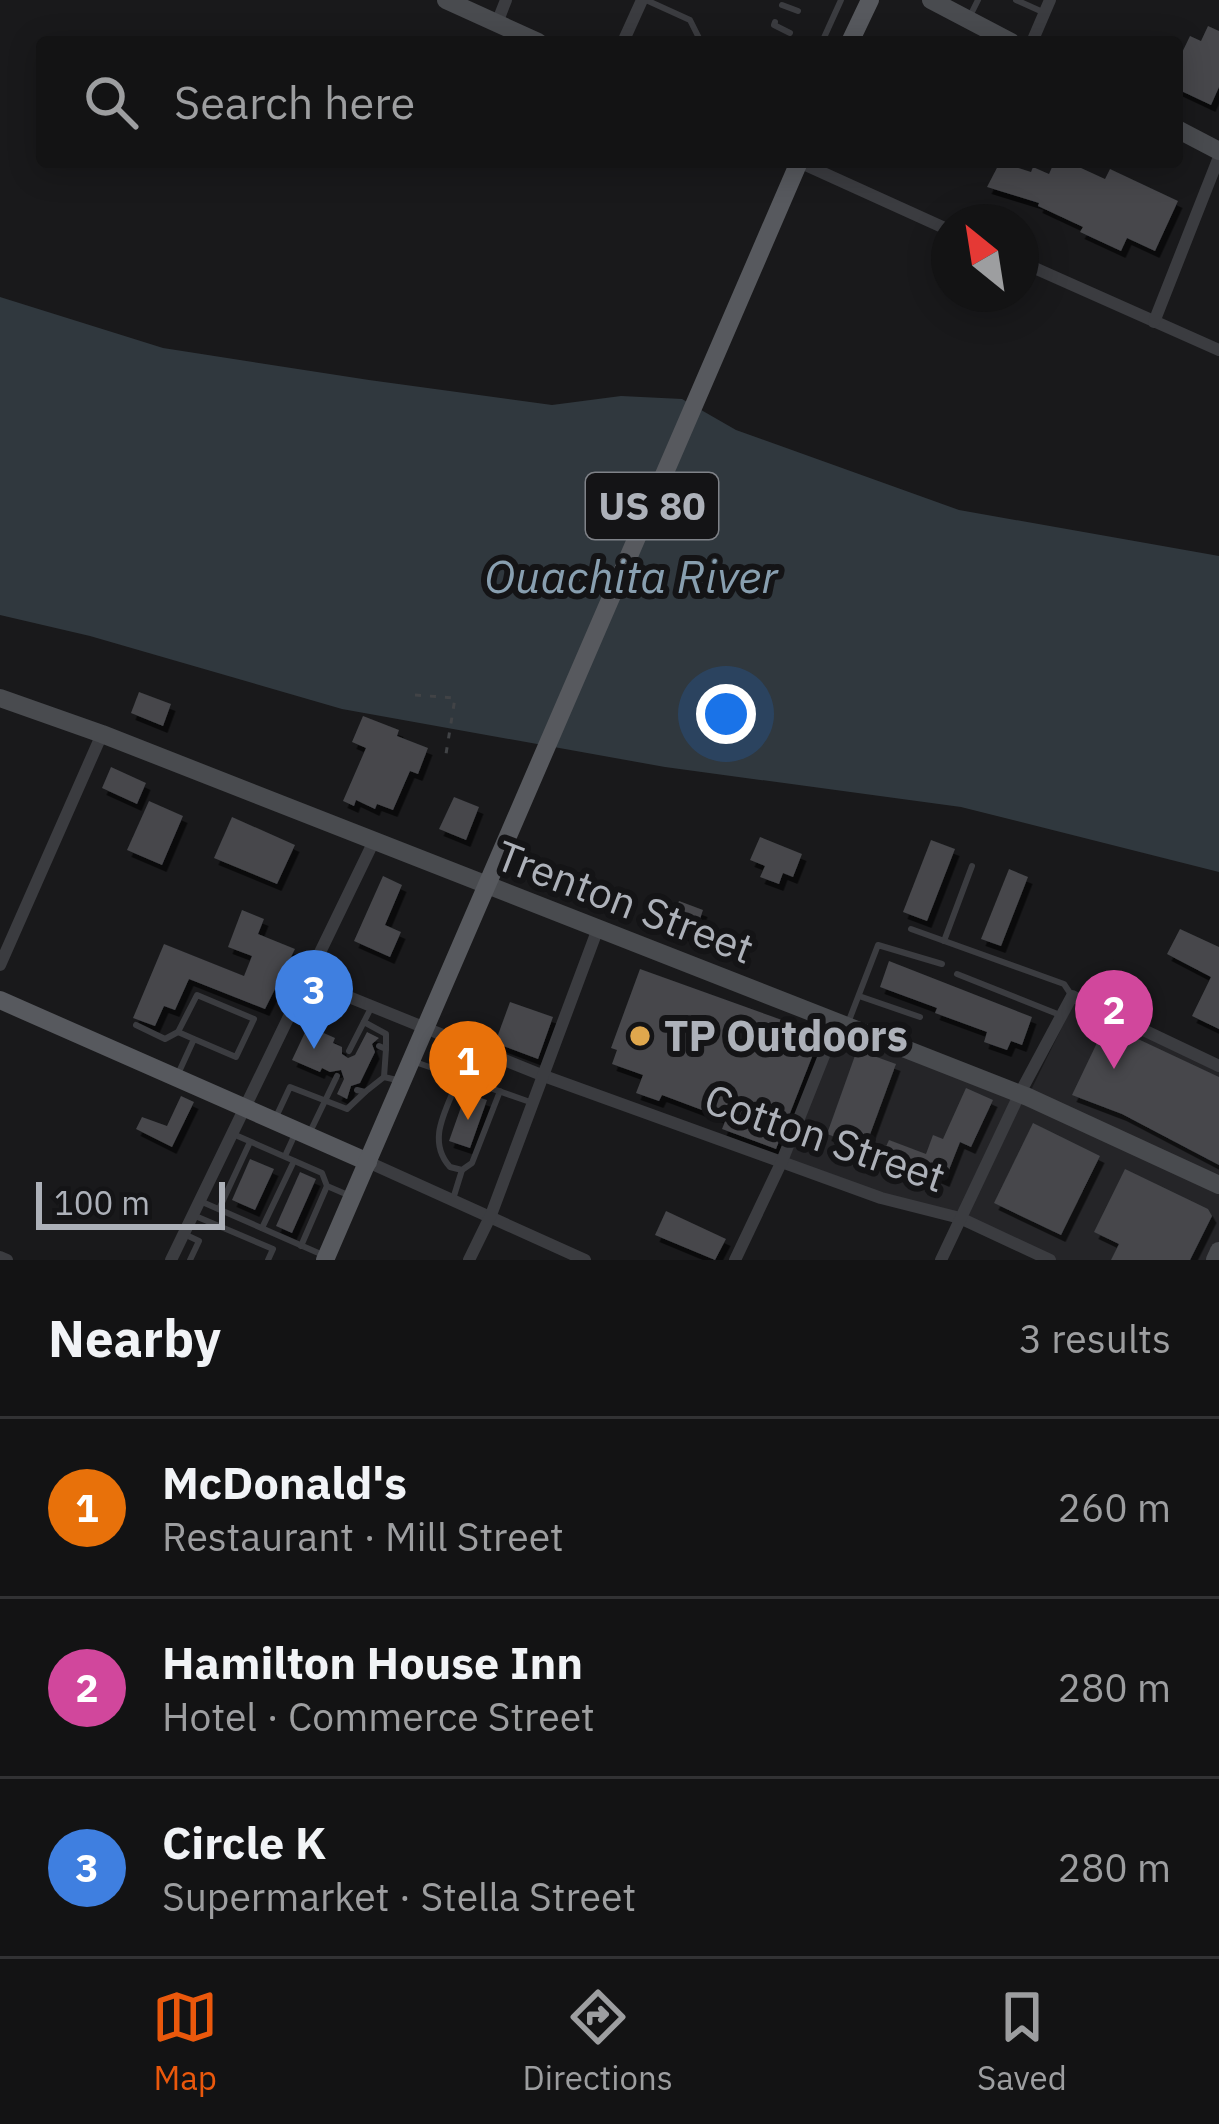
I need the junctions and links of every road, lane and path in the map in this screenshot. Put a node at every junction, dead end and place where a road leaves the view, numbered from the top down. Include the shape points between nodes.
1 (446, 0) edge
2 (506, 0) edge
3 (644, 0) edge
4 (841, 0) edge
5 (869, 0) edge
6 (931, 0) edge
7 (977, 0) edge
8 (1016, 0) edge
9 (782, 4) edge
10 (1047, 7) edge
11 (798, 11) dead end
12 (968, 20) junction
13 (775, 22) dead end
14 (496, 23) junction
15 (790, 33) dead end
16 (525, 36) edge
17 (626, 36) edge
18 (698, 36) edge
19 (824, 36) edge
20 (853, 36) edge
21 (999, 36) edge
22 (1035, 36) edge
23 (1183, 133) edge
24 (1219, 154) edge
25 (796, 168) edge
26 (811, 168) edge
27 (931, 222) edge
28 (1039, 270) edge
29 (1154, 322) junction
30 (1219, 350) edge
31 (415, 695) dead end
32 (0, 698) edge
33 (102, 734) junction
34 (446, 754) dead end
35 (373, 843) junction
36 (972, 866) dead end
37 (488, 886) junction
38 (911, 929) dead end
39 (597, 931) junction
40 (944, 941) junction
41 (942, 964) dead end
42 (0, 965) edge
43 (957, 974) dead end
44 (308, 980) junction
45 (859, 996) junction
46 (1072, 996) junction
47 (0, 1000) edge
48 (372, 1006) junction
49 (1061, 1015) junction
50 (920, 1017) dead end
51 (364, 1022) junction
52 (136, 1025) dead end
53 (842, 1025) junction
54 (426, 1028) junction
55 (178, 1032) junction
56 (194, 1039) junction
57 (352, 1050) dead end
58 (372, 1060) dead end
59 (412, 1061) junction
60 (1219, 1066) edge
61 (385, 1067) junction
62 (364, 1076) dead end
63 (544, 1076) junction
64 (459, 1077) junction
65 (176, 1078) junction
66 (338, 1080) dead end
67 (388, 1080) junction
68 (500, 1091) junction
69 (1020, 1094) junction
70 (324, 1102) junction
71 (533, 1104) junction
72 (246, 1107) junction
73 (275, 1120) junction
74 (302, 1133) junction
75 (232, 1134) junction
76 (250, 1141) junction
77 (290, 1158) junction
78 (368, 1162) junction
79 (782, 1162) junction
80 (462, 1170) junction
81 (285, 1180) junction
82 (294, 1184) dead end
83 (1219, 1185) edge
84 (327, 1186) junction
85 (310, 1192) dead end
86 (278, 1194) junction
87 (322, 1197) junction
88 (353, 1197) junction
89 (288, 1198) dead end
90 (453, 1198) junction
91 (200, 1201) junction
92 (304, 1206) dead end
93 (219, 1209) junction
94 (271, 1209) junction
95 (316, 1211) junction
96 (281, 1214) dead end
97 (193, 1215) junction
98 (491, 1215) junction
99 (960, 1218) junction
100 (298, 1221) dead end
101 (310, 1226) junction
102 (262, 1228) junction
103 (184, 1234) junction
104 (279, 1236) junction
105 (301, 1246) junction
106 (273, 1249) junction
107 (1219, 1252) edge
108 (326, 1258) edge
109 (171, 1260) edge
110 (190, 1260) edge
111 (268, 1260) edge
112 (470, 1260) edge
113 (585, 1260) edge
114 (735, 1260) edge
115 (941, 1260) edge
116 (1050, 1260) edge
117 (1215, 1260) edge

1 - 14 street
2 - 14 street
3 - 17 street
3 - 18 lane via 690,20
4 - 19 lane
5 - 20 main road
6 - 12 street
7 - 12 lane
8 - 10 lane
9 - 11 lane
10 - 22 street
12 - 21 street
13 - 15 lane
14 - 16 street
23 - 24 street
24 - 29 street
25 - 37 main road, US 80
26 - 27 street
28 - 29 street
29 - 30 street
31 - 34 path via 455,698
32 - 33 street, Trenton Street
33 - 35 street, Trenton Street
33 - 42 street
35 - 37 street, Trenton Street
35 - 44 street
36 - 40 lane
37 - 39 street, Trenton Street
37 - 54 main road, US 80
38 - 40 lane
39 - 53 street, Trenton Street
39 - 63 street
40 - 46 lane via 1064,984
41 - 45 lane via 878,945
43 - 49 lane
44 - 48 street, Cotton Street
44 - 72 street
45 - 50 lane
45 - 53 lane
46 - 49 street
46 - 60 street
47 - 65 main road
48 - 51 lane
48 - 54 street, Cotton Street
49 - 69 street
51 - 57 lane
51 - 61 lane via 386,1034
52 - 55 lane via 165,1039
53 - 69 street, Trenton Street
53 - 79 street
54 - 59 main road, US 80
54 - 63 street, Cotton Street
55 - 56 lane
55 - 56 lane via 197,995 254,1019 236,1057
56 - 65 lane
58 - 61 lane
59 - 64 lane
59 - 67 main road, US 80
61 - 67 lane
62 - 67 lane
63 - 71 street
63 - 79 street, Cotton Street
64 - 68 lane
64 - 80 lane via 437,1148
65 - 72 main road
66 - 70 lane
67 - 70 lane via 361,1091 347,1109
67 - 78 main road, US 80
68 - 71 lane
68 - 80 lane via 480,1148
69 - 83 street, Trenton Street
69 - 99 street
70 - 73 lane via 290,1087
70 - 74 lane
71 - 98 street
72 - 73 main road
72 - 75 street
73 - 74 main road
74 - 77 lane
74 - 78 main road
75 - 76 lane
75 - 91 street
76 - 77 lane
76 - 93 lane
77 - 81 lane
77 - 84 lane via 322,1173
78 - 88 main road
78 - 90 street
79 - 99 street, Cotton Street
79 - 114 street
80 - 90 lane
81 - 82 lane
81 - 86 lane
84 - 87 lane
84 - 88 lane
85 - 87 lane
86 - 89 lane
86 - 94 lane
87 - 95 lane
88 - 108 main road
90 - 98 street
91 - 93 lane
91 - 97 street
92 - 95 lane
93 - 102 lane
94 - 96 lane
94 - 102 lane
95 - 101 lane
97 - 103 street
97 - 106 lane
98 - 112 street
98 - 113 street
99 - 115 street
99 - 116 street, Cotton Street
100 - 101 lane
101 - 105 lane
102 - 104 lane
103 - 109 street
103 - 110 lane via 199,1241
104 - 105 lane
104 - 106 lane
105 - 108 lane
106 - 111 lane
107 - 117 street

